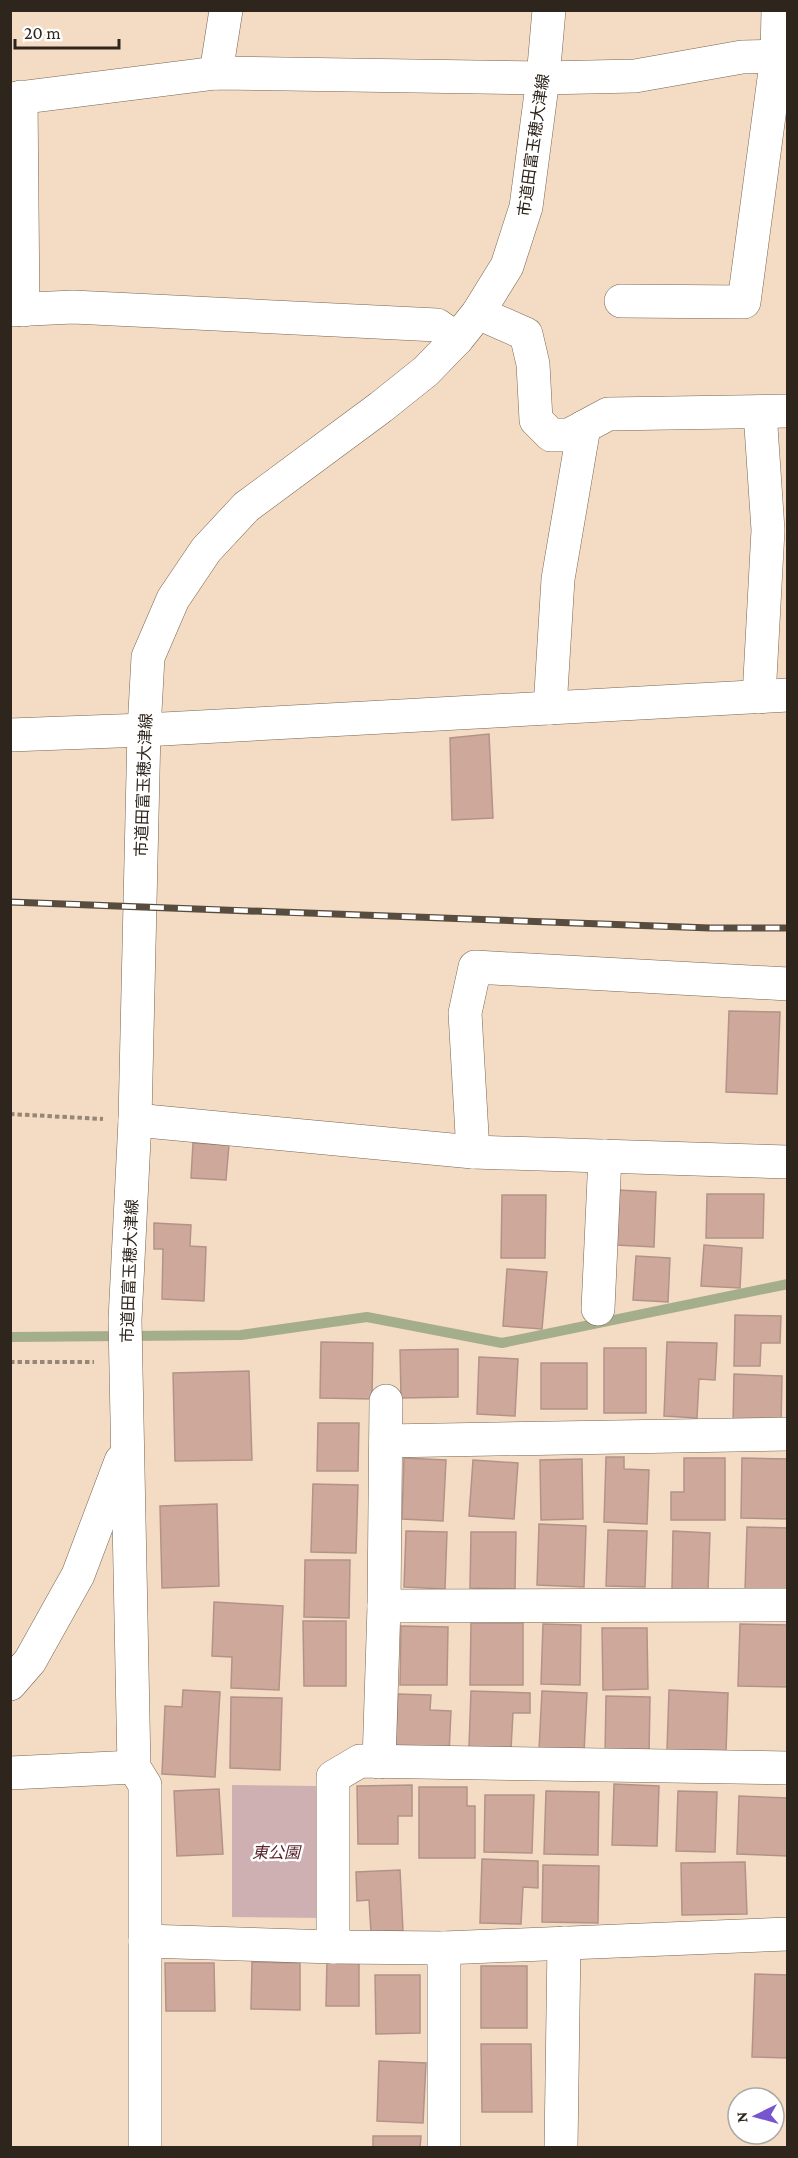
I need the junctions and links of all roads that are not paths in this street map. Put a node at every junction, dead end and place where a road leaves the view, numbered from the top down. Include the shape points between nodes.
1 (226, 10) edge
2 (549, 10) edge
3 (778, 10) edge
4 (782, 56) edge
5 (216, 73) junction
6 (543, 78) junction
7 (16, 98) edge
8 (621, 301) dead end
9 (17, 310) edge
10 (478, 313) junction
11 (457, 339) junction
12 (774, 411) edge
13 (584, 427) junction
14 (773, 696) edge
15 (550, 708) junction
16 (144, 730) junction
17 (10, 735) edge
18 (788, 984) edge
19 (135, 1120) junction
20 (473, 1152) junction
21 (605, 1156) junction
22 (788, 1162) edge
23 (597, 1309) dead end
24 (386, 1401) dead end
25 (788, 1434) edge
26 (386, 1441) junction
27 (127, 1445) junction
28 (788, 1605) edge
29 (384, 1606) junction
30 (10, 1684) edge
31 (379, 1762) junction
32 (135, 1767) junction
33 (788, 1768) edge
34 (10, 1773) edge
35 (788, 1934) edge
36 (145, 1941) junction
37 (564, 1943) junction
38 (333, 1947) junction
39 (444, 1948) junction
40 (145, 2148) edge
41 (444, 2148) edge
42 (561, 2148) edge

1 - 5 street
2 - 6 street, 市道田富玉穂大津線
3 - 4 street
4 - 6 street via 742,57 635,76
4 - 8 street via 744,302
5 - 6 street
5 - 7 street
6 - 10 street, 市道田富玉穂大津線 via 526,207 507,266
7 - 9 street
9 - 11 street via 73,307 437,325
10 - 11 street, 市道田富玉穂大津線
10 - 13 street via 526,334 533,364 536,420 551,435 569,435
11 - 16 street, 市道田富玉穂大津線 via 426,371 381,407 246,507 206,550 173,599 148,657
12 - 13 street via 608,414
12 - 14 street via 768,530
13 - 15 street via 558,579
14 - 15 street
15 - 16 street
16 - 17 street
16 - 19 street, 市道田富玉穂大津線
18 - 20 street via 476,967 465,1013
19 - 20 street
19 - 27 street, 市道田富玉穂大津線 via 125,1320
20 - 21 street
21 - 22 street
21 - 23 street
24 - 26 street
25 - 26 street
26 - 29 street
27 - 30 street, 市道田富玉穂大津線 via 78,1575 30,1661
27 - 32 street
28 - 29 street
29 - 31 street
31 - 33 street
31 - 38 street via 360,1761 333,1777
32 - 34 street
32 - 36 street via 145,1785
35 - 37 street
36 - 38 street
36 - 40 street
37 - 39 street
37 - 42 street
38 - 39 street
39 - 41 street

